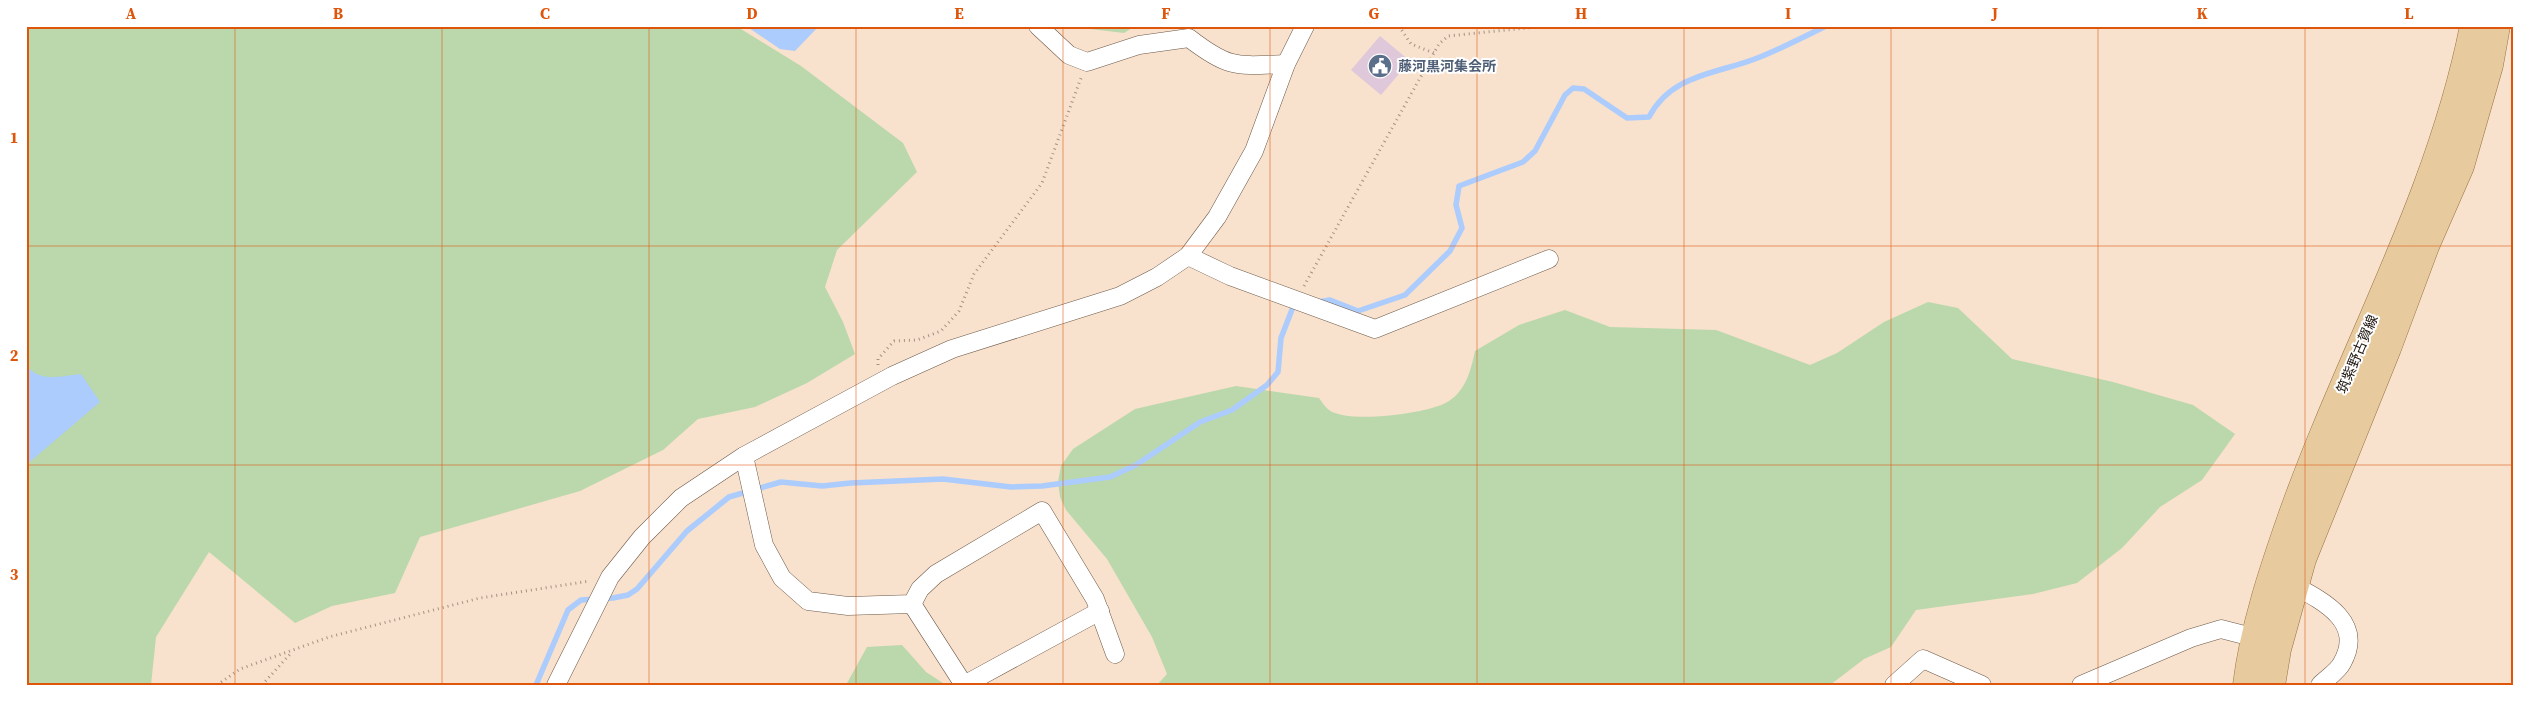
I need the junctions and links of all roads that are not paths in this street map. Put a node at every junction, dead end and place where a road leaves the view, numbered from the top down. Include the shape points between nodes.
1 (1038, 26) edge
2 (1305, 26) edge
3 (2474, 26) edge
4 (2496, 26) edge
5 (1286, 64) junction
6 (1188, 256) junction
7 (1549, 259) dead end
8 (744, 456) junction
9 (2293, 585) junction
10 (912, 604) junction
11 (1100, 611) junction
12 (2256, 638) junction
13 (1115, 654) dead end
14 (556, 685) edge
15 (964, 685) edge
16 (1894, 685) edge
17 (1982, 685) edge
18 (2081, 685) edge
19 (2247, 685) edge
20 (2271, 685) edge
21 (2320, 685) edge

1 - 5 street via 1069,55 1087,62 1139,45 1189,38 1213,56 1237,66
2 - 5 street
3 - 12 main road, 筑紫野古賀線 via 2423,200 2311,463 2280,553
4 - 9 main road, 筑紫野古賀線 via 2489,65 2460,166 2425,246
5 - 6 street via 1254,151 1217,217
6 - 7 street via 1230,276 1375,329
6 - 8 street via 1120,296 952,349 880,383
8 - 10 street via 764,545 782,578 808,601 848,606
8 - 14 street via 681,498 642,537 610,578
9 - 20 main road, 筑紫野古賀線
9 - 21 street via 2323,600 2347,627 2349,645 2342,664
10 - 11 street via 920,589 936,574 1042,511
10 - 15 street
11 - 13 street
11 - 15 street
12 - 18 street via 2221,628
12 - 19 main road, 筑紫野古賀線
16 - 17 street via 1923,659

